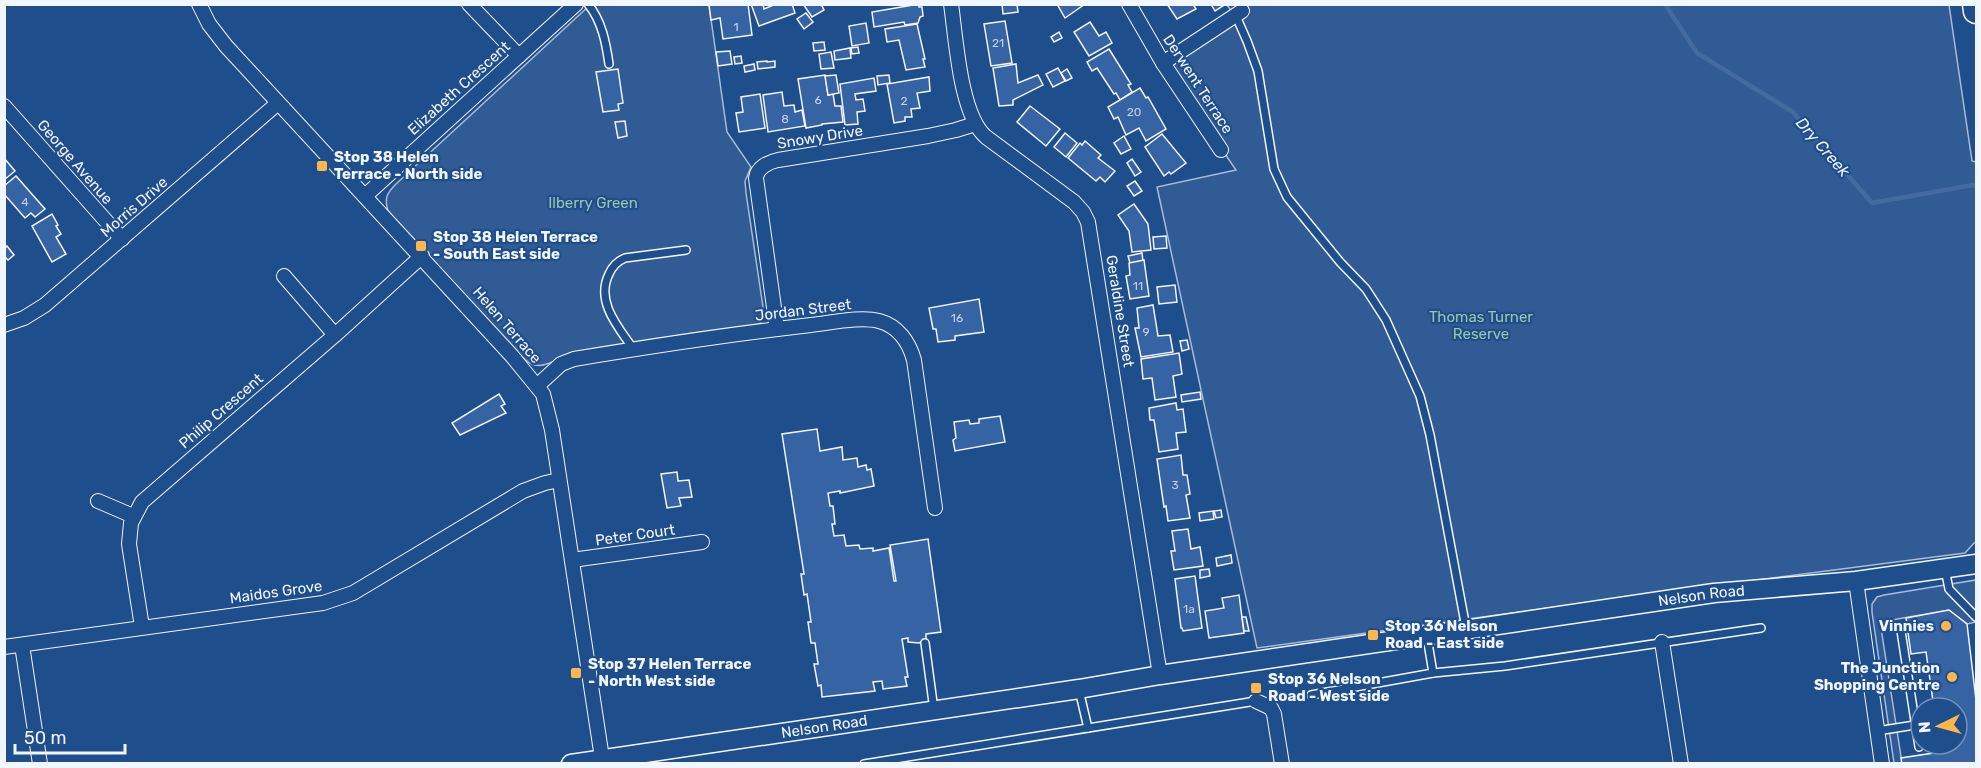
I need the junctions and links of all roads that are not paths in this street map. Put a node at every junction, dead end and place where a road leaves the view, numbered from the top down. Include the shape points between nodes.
1 (199, 4) edge
2 (470, 4) edge
3 (576, 4) edge
4 (588, 4) edge
5 (951, 4) edge
6 (1129, 4) edge
7 (1976, 4) edge
8 (1977, 11) edge
9 (1239, 14) joint
10 (519, 56) junction
11 (1163, 63) junction
12 (609, 64) dead end
13 (278, 103) junction
14 (4, 106) edge
15 (975, 124) junction
16 (1221, 150) dead end
17 (365, 196) junction
18 (122, 239) junction
19 (686, 250) dead end
20 (422, 256) junction
21 (284, 276) dead end
22 (4, 325) edge
23 (777, 329) junction
24 (335, 335) junction
25 (634, 350) junction
26 (537, 386) junction
27 (559, 480) junction
28 (98, 501) dead end
29 (935, 508) dead end
30 (133, 516) junction
31 (702, 542) dead end
32 (572, 560) junction
33 (1973, 563) edge
34 (1945, 569) junction
35 (1856, 581) junction
36 (1977, 617) edge
37 (142, 627) junction
38 (1761, 628) dead end
39 (1467, 630) junction
40 (1901, 631) dead end
41 (1427, 636) junction
42 (1662, 642) junction
43 (925, 643) dead end
44 (22, 645) junction
45 (4, 647) edge
46 (1433, 673) junction
47 (1160, 675) junction
48 (1079, 689) junction
49 (1311, 695) dead end
50 (1911, 696) edge
51 (1256, 702) joint
52 (934, 710) junction
53 (1909, 726) edge
54 (1089, 728) junction
55 (1877, 731) junction
56 (602, 759) junction
57 (40, 764) edge
58 (571, 764) edge
59 (864, 764) edge
60 (1282, 764) edge
61 (1681, 764) edge
62 (1882, 764) edge

1 - 13 street, Helen Terrace via 226,46
2 - 10 street
3 - 10 street, Elizabeth Crescent
4 - 12 lane via 605,38
5 - 15 street, Geraldine Street via 965,94
6 - 11 street, Derwent Terrace
7 - 8 highway
9 - 11 street
9 - 39 lane via 1258,71 1274,169 1287,197 1366,289 1386,320 1420,396
10 - 17 street, Elizabeth Crescent
11 - 16 street, Derwent Terrace
13 - 17 street, Helen Terrace
13 - 18 street, Morris Drive
14 - 18 street, George Avenue
15 - 23 street, Snowy Drive via 928,136 778,160 761,168 756,178
15 - 47 street, Geraldine Street via 986,137 1074,202 1088,222
17 - 20 street, Helen Terrace
18 - 22 street, Morris Drive via 45,305
19 - 25 lane via 625,258 610,271 604,297
20 - 24 street, Philip Crescent
20 - 26 street, Helen Terrace
21 - 24 street
23 - 25 street, Jordan Street
23 - 29 street, Jordan Street via 870,319 898,331 910,347 916,366
24 - 30 street, Philip Crescent via 146,497
25 - 26 street, Jordan Street via 569,360
26 - 27 street, Helen Terrace via 548,408
27 - 32 street, Helen Terrace
27 - 37 street, Maidos Grove via 523,491 338,599
28 - 30 street
30 - 37 street via 129,544
31 - 32 street, Peter Court
32 - 56 street, Helen Terrace
33 - 34 main road, Nelson Road
34 - 35 main road, Nelson Road
34 - 36 lane via 1949,589
35 - 39 main road, Nelson Road via 1738,589
35 - 55 street
37 - 44 street, Maidos Grove
38 - 42 lane
39 - 41 main road, Nelson Road
40 - 50 lane
41 - 46 lane
41 - 47 main road, Nelson Road
42 - 46 lane
42 - 61 street
43 - 52 lane
44 - 45 street, Maidos Grove
44 - 57 street
46 - 49 lane
47 - 48 main road, Nelson Road
48 - 52 main road, Nelson Road
48 - 54 lane
51 - 54 lane
51 - 60 street via 1271,708 1274,714
52 - 56 main road, Nelson Road
53 - 55 lane
54 - 59 lane
55 - 62 street
56 - 58 main road, Nelson Road

